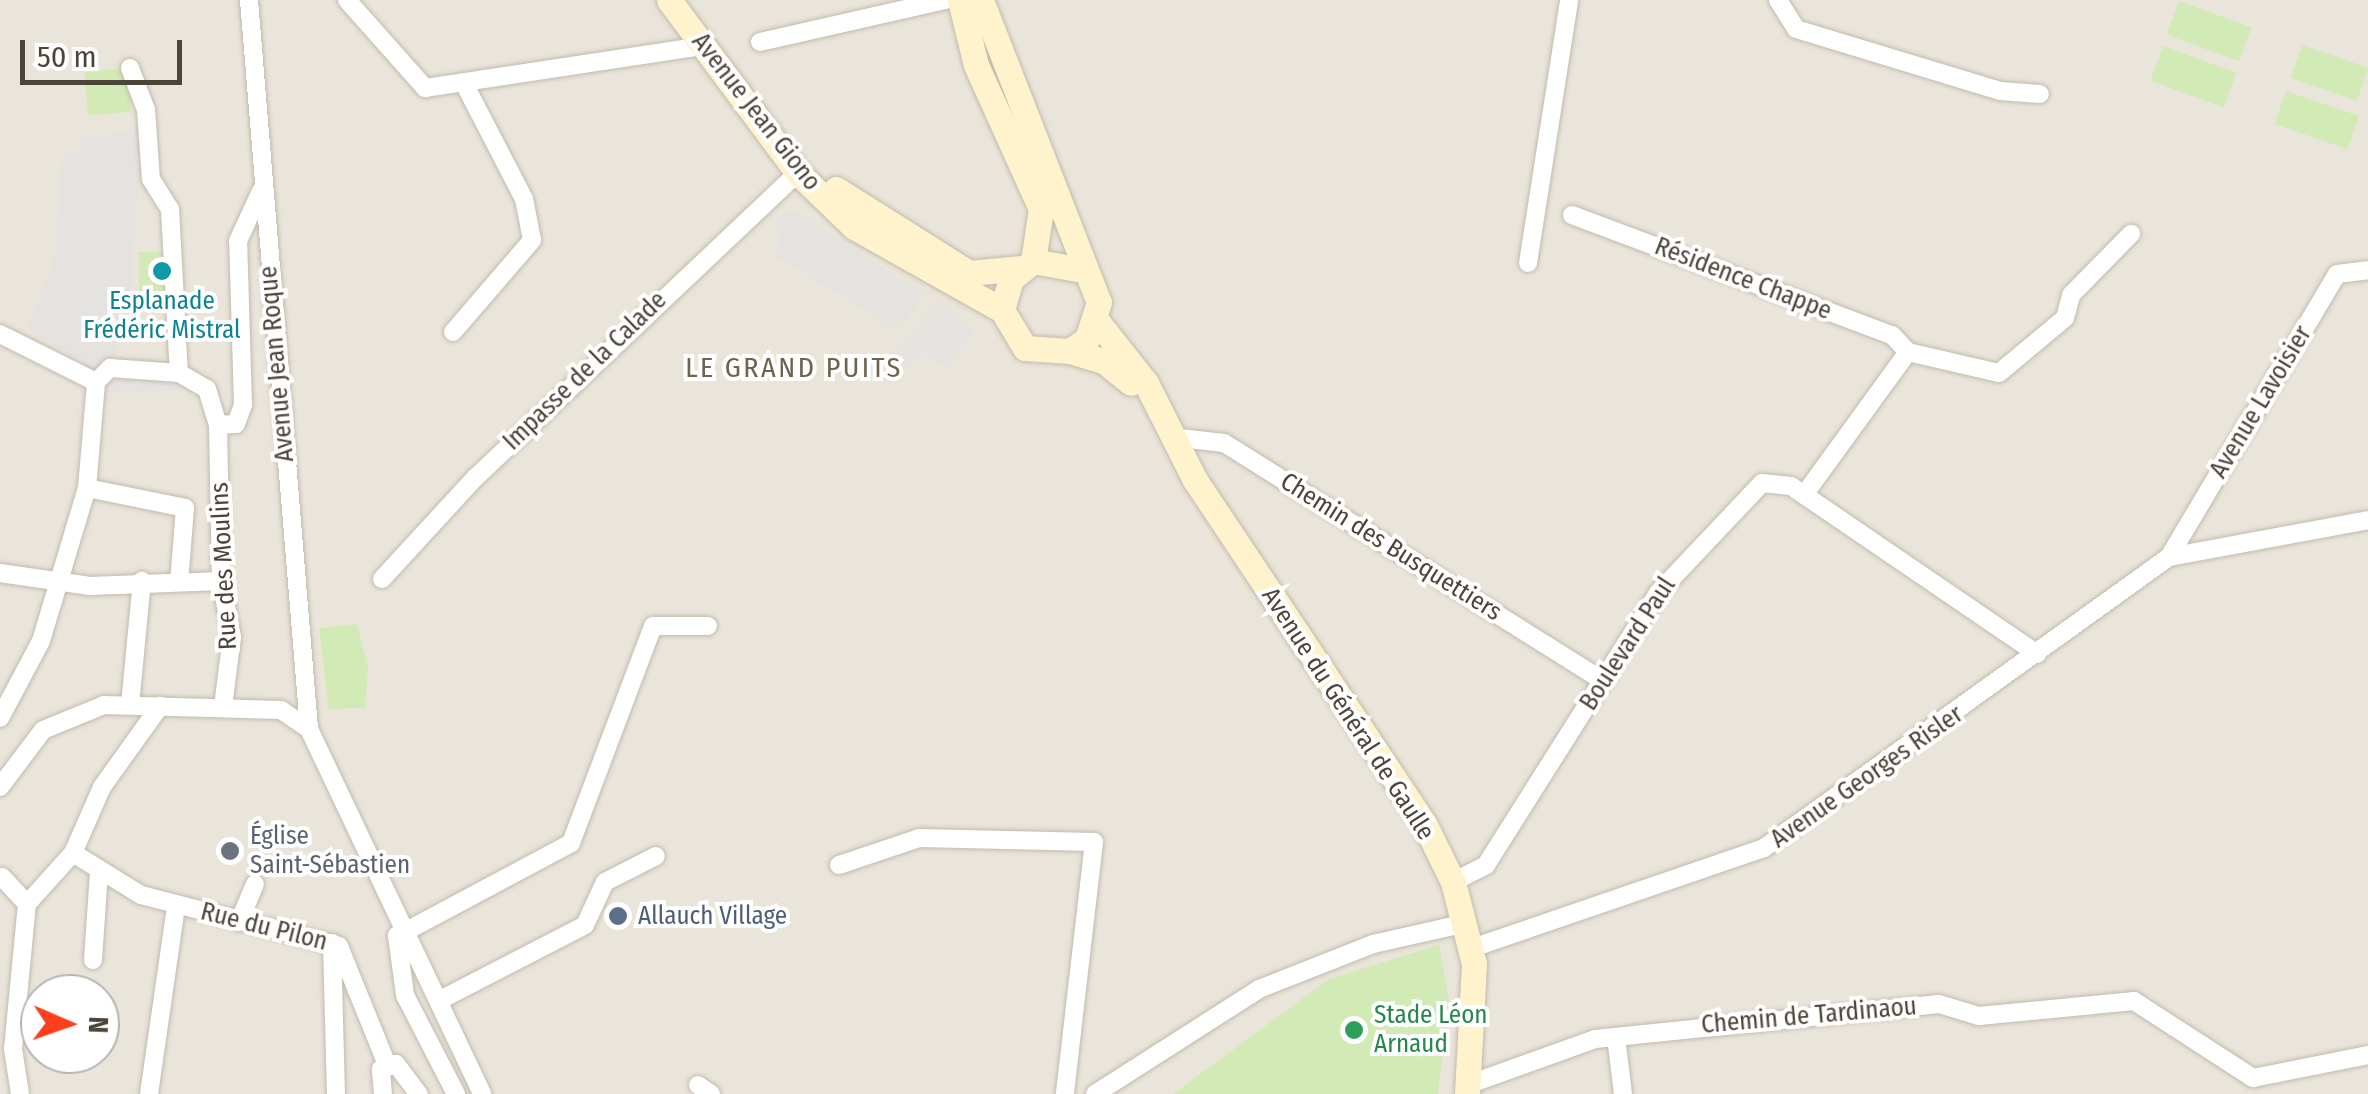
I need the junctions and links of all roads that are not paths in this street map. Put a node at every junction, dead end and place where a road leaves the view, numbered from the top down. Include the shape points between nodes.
1 (249, 0) edge
2 (347, 0) edge
3 (669, 0) edge
4 (690, 0) edge
5 (945, 0) edge
6 (960, 0) edge
7 (981, 0) edge
8 (1569, 0) edge
9 (1778, 0) edge
10 (760, 42) dead end
11 (703, 46) junction
12 (130, 68) dead end
13 (466, 87) junction
14 (2040, 94) dead end
15 (798, 173) junction
16 (261, 191) junction
17 (1572, 215) dead end
18 (2131, 234) dead end
19 (1528, 263) dead end
20 (1028, 264) junction
21 (1082, 270) junction
22 (2368, 270) edge
23 (1002, 310) junction
24 (1097, 321) junction
25 (453, 332) dead end
26 (0, 334) edge
27 (1070, 352) junction
28 (1908, 352) junction
29 (179, 374) junction
30 (96, 382) junction
31 (218, 425) junction
32 (1165, 426) junction
33 (86, 488) junction
34 (1804, 495) junction
35 (2368, 520) edge
36 (2169, 556) junction
37 (0, 572) edge
38 (382, 580) dead end
39 (221, 581) junction
40 (55, 582) junction
41 (142, 582) junction
42 (179, 582) junction
43 (708, 626) dead end
44 (2037, 654) junction
45 (1603, 681) junction
46 (130, 706) junction
47 (160, 706) junction
48 (224, 706) junction
49 (0, 718) edge
50 (309, 728) junction
51 (0, 787) edge
52 (73, 853) junction
53 (656, 856) dead end
54 (838, 865) dead end
55 (99, 873) junction
56 (2, 877) edge
57 (1453, 882) junction
58 (255, 884) dead end
59 (27, 904) junction
60 (176, 906) junction
61 (238, 922) junction
62 (406, 926) junction
63 (1469, 935) junction
64 (332, 942) junction
65 (94, 960) dead end
66 (440, 1000) junction
67 (1616, 1036) junction
68 (2368, 1055) edge
69 (387, 1065) junction
70 (1468, 1089) edge
71 (20, 1094) edge
72 (149, 1094) edge
73 (336, 1094) edge
74 (383, 1094) edge
75 (419, 1094) edge
76 (456, 1094) edge
77 (482, 1094) edge
78 (1064, 1094) edge
79 (1096, 1094) edge
80 (1622, 1094) edge

1 - 16 street, Avenue Jean Roque
2 - 13 street via 425,88
3 - 11 main road, Avenue Jean Giono
4 - 20 main road, Avenue Jean Giono via 802,156 854,204 970,273
5 - 10 street
6 - 20 main road via 976,65 1040,209
7 - 21 main road
8 - 19 street
9 - 14 street via 1796,29 2000,91
11 - 13 street
11 - 15 main road, Avenue Jean Giono
12 - 29 street via 146,110 151,179 170,209
13 - 25 street via 524,199 532,240
15 - 23 main road, Avenue Jean Giono via 854,228
15 - 38 street, Impasse de la Calade via 488,465
16 - 31 street via 238,241 243,406 236,424
16 - 50 street, Avenue Jean Roque
17 - 28 street, Résidence Chappe via 1892,336
18 - 28 street, Résidence Chappe via 2071,295 2065,318 1999,373
20 - 21 main road
20 - 23 main road
21 - 24 main road via 1099,302
22 - 36 street, Avenue Lavoisier via 2337,274
23 - 27 main road via 1025,348
24 - 27 main road
24 - 32 main road, Avenue du Général de Gaulle via 1146,383
26 - 30 street
27 - 32 main road, Avenue du Général de Gaulle via 1106,362
28 - 34 street
29 - 30 street via 110,368
29 - 31 street via 208,389
30 - 33 street
31 - 39 street, Rue des Moulins
32 - 45 street, Chemin des Busquettiers via 1224,443
32 - 57 main road, Avenue du Général de Gaulle
33 - 40 street
33 - 42 street via 184,508
34 - 44 street, Boulevard Paul
34 - 45 street, Boulevard Paul via 1778,481 1750,488 1658,593
35 - 36 street
36 - 44 street, Avenue Georges Risler
37 - 40 street
39 - 42 street
39 - 48 street, Rue des Moulins via 232,638
40 - 41 street
40 - 49 street via 41,641
41 - 42 street
41 - 46 street
43 - 62 street via 653,626 571,843
44 - 63 street, Avenue Georges Risler via 1764,848
45 - 57 street, Boulevard Paul via 1486,864
46 - 47 street
46 - 51 street via 104,705 43,730
47 - 48 street
47 - 52 street via 102,787
48 - 50 street via 281,710
50 - 62 street
52 - 55 street, Rue du Pilon
52 - 59 street
53 - 66 street via 604,882 585,925
54 - 78 street via 919,838 1094,842
55 - 60 street, Rue du Pilon
55 - 65 street
56 - 59 street
57 - 63 main road, Avenue du Général de Gaulle
58 - 61 street
59 - 71 street via 12,1078
60 - 61 street, Rue du Pilon
60 - 72 street
61 - 64 street, Rue du Pilon
62 - 66 street
62 - 76 street via 395,966
63 - 70 main road, Avenue du Général de Gaulle
63 - 79 street, Avenue Georges Risler via 1372,944 1258,989
64 - 69 street, Rue du Pilon via 369,1002
64 - 73 street
66 - 77 street
67 - 68 street, Chemin de Tardinaou via 1939,1004 1979,1016 2134,1001 2253,1078
67 - 70 street, Chemin de Tardinaou
67 - 80 street
69 - 74 street
69 - 75 street via 406,1071

